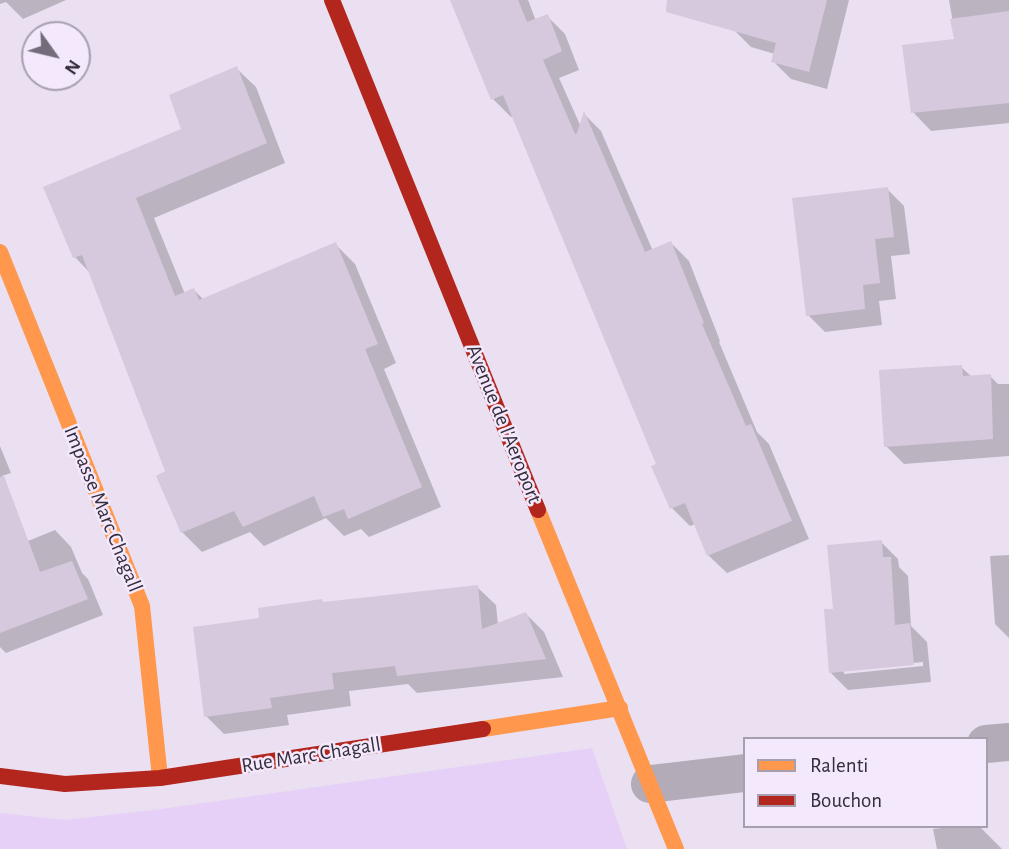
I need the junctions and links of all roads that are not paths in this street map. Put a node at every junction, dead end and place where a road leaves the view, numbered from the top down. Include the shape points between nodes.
1 (332, 0) edge
2 (0, 252) edge
3 (620, 708) junction
4 (1009, 742) edge
5 (988, 744) edge
6 (743, 773) edge
7 (0, 776) edge
8 (160, 778) junction
9 (650, 784) junction
10 (677, 849) edge

1 - 3 street, Avenue de l'Aeroport
2 - 8 street, Impasse Marc Chagall via 142,606
3 - 8 street, Rue Marc Chagall
3 - 9 street, Avenue de l'Aeroport
4 - 5 street
6 - 9 street
7 - 8 street, Rue Marc Chagall via 65,783
9 - 10 street, Avenue de l'Aeroport

